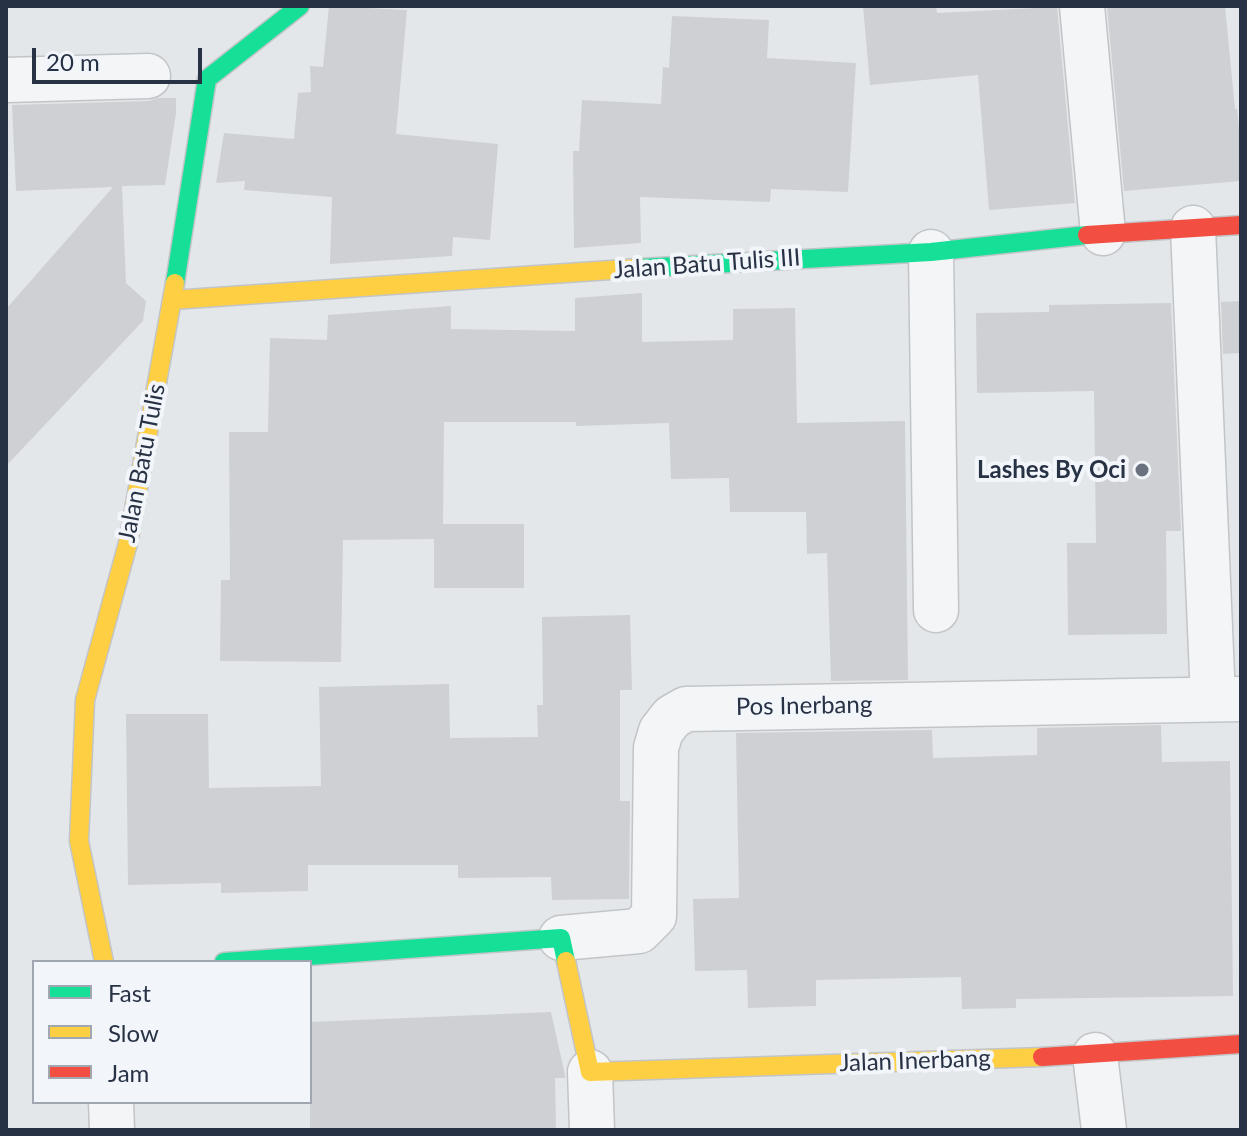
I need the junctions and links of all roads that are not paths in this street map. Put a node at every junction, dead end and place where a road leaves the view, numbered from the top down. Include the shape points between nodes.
1 (300, 6) edge
2 (1082, 6) edge
3 (148, 76) dead end
4 (6, 80) edge
5 (1241, 225) edge
6 (1193, 228) junction
7 (1103, 233) junction
8 (931, 252) junction
9 (172, 300) junction
10 (936, 610) dead end
11 (1227, 699) edge
12 (561, 938) junction
13 (104, 960) edge
14 (252, 960) edge
15 (1241, 1044) edge
16 (1095, 1055) junction
17 (590, 1072) junction
18 (111, 1104) edge
19 (112, 1130) edge
20 (592, 1130) edge
21 (1104, 1130) edge

1 - 9 street, Jalan Batu Tulis via 207,79
2 - 7 street
3 - 4 street
5 - 6 street, Jalan Batu Tulis III
6 - 7 street, Jalan Batu Tulis III
6 - 11 street
7 - 8 street, Jalan Batu Tulis III
8 - 9 street, Jalan Batu Tulis III
8 - 10 street
9 - 13 street, Jalan Batu Tulis via 128,543 85,700 79,841
11 - 12 street, Pos Inerbang via 686,709 661,731 656,748 654,916 639,931
12 - 14 street
12 - 17 street
15 - 16 street, Jalan Inerbang
16 - 17 street, Jalan Inerbang
16 - 21 street
17 - 20 street
18 - 19 street

